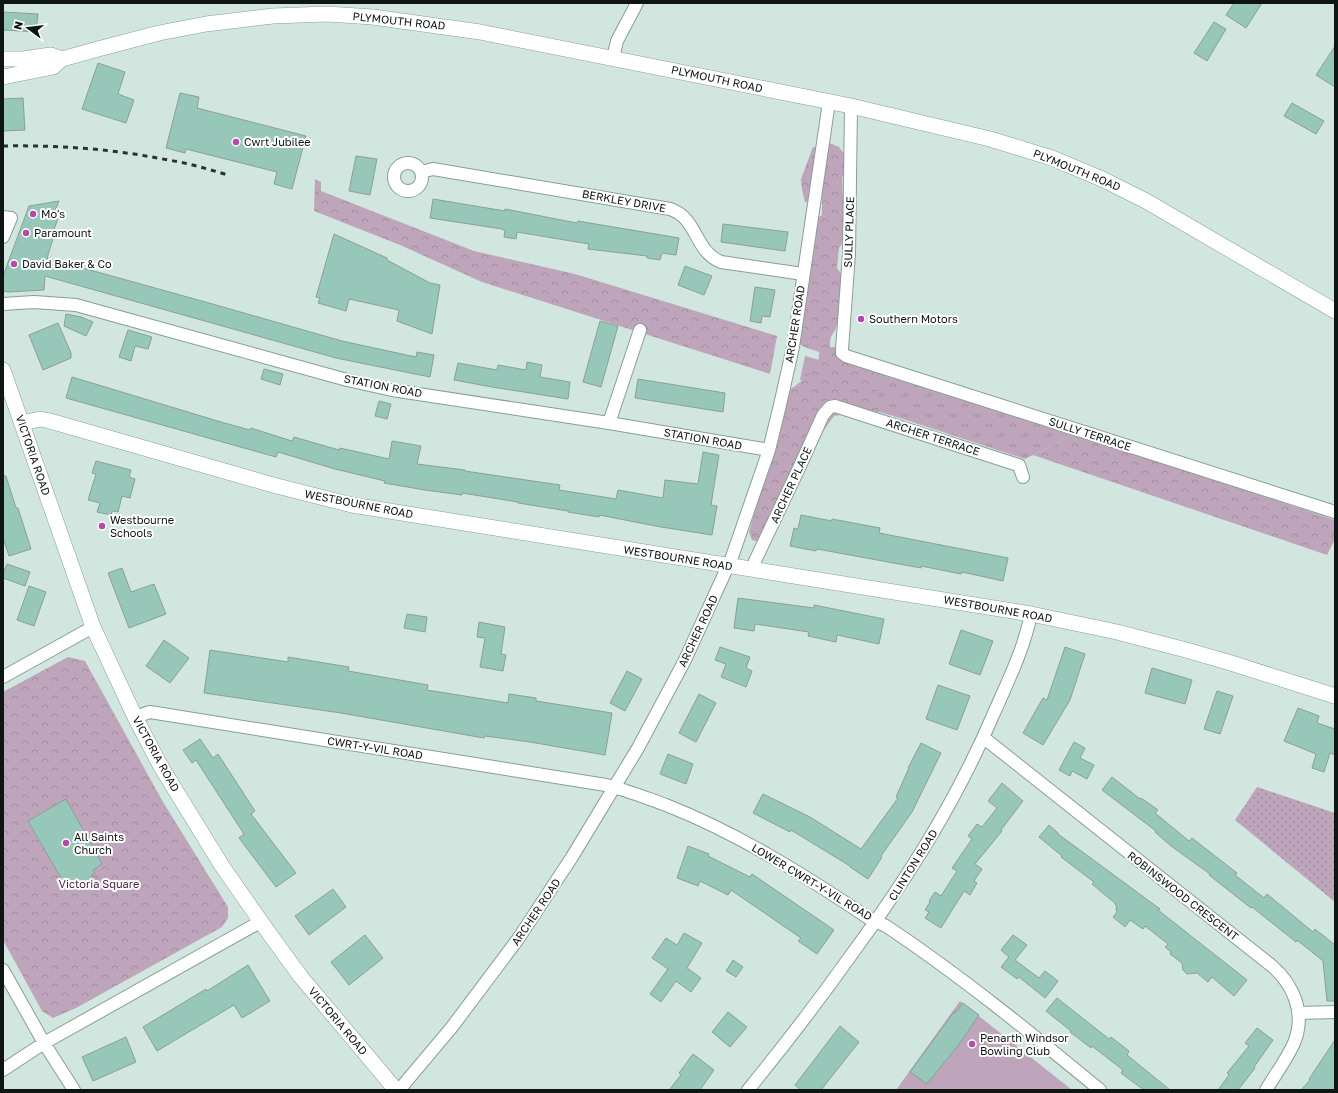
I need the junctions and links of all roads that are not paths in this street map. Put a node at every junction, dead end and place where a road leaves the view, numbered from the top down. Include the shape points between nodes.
1 (637, 3) edge
2 (613, 58) junction
3 (3, 59) edge
4 (62, 60) junction
5 (3, 77) edge
6 (829, 102) junction
7 (851, 106) junction
8 (421, 172) dead end
9 (3, 217) edge
10 (3, 237) edge
11 (803, 274) junction
12 (3, 304) edge
13 (1335, 311) edge
14 (640, 330) dead end
15 (846, 356) joint
16 (3, 370) edge
17 (835, 406) joint
18 (22, 423) junction
19 (609, 423) junction
20 (769, 450) junction
21 (1023, 477) dead end
22 (1335, 512) edge
23 (728, 566) junction
24 (753, 570) junction
25 (1031, 614) junction
26 (93, 627) junction
27 (3, 677) edge
28 (1335, 696) edge
29 (135, 717) junction
30 (984, 738) junction
31 (615, 787) junction
32 (876, 921) junction
33 (260, 922) junction
34 (3, 970) edge
35 (1335, 1012) edge
36 (1299, 1013) junction
37 (44, 1043) junction
38 (3, 1070) edge
39 (74, 1090) edge
40 (396, 1090) edge
41 (399, 1090) edge
42 (748, 1090) edge
43 (1100, 1090) edge
44 (1266, 1090) edge

1 - 2 street via 617,41
2 - 4 street, PLYMOUTH ROAD via 442,26 327,14 273,16 206,24 158,33
2 - 6 street, PLYMOUTH ROAD
3 - 4 street, PLYMOUTH ROAD via 50,55
4 - 5 street, PLYMOUTH ROAD via 53,67
6 - 7 street, PLYMOUTH ROAD
6 - 11 street, ARCHER ROAD
7 - 13 street, PLYMOUTH ROAD via 990,139 1059,161 1102,179 1146,201
7 - 15 street, SULLY PLACE via 849,254 842,349
8 - 11 street, BERKLEY DRIVE via 433,169 678,211 684,216 707,254 714,259
9 - 10 street via 10,218
11 - 20 street, ARCHER ROAD via 793,347
12 - 19 street, STATION ROAD via 34,302 76,305 347,380 392,390
14 - 19 street
15 - 22 street, SULLY TERRACE
16 - 18 street, VICTORIA ROAD
17 - 21 street, ARCHER TERRACE via 1019,465
17 - 24 street, ARCHER PLACE via 830,407 823,415
18 - 23 street, WESTBOURNE ROAD via 40,419 50,421 352,505
18 - 26 street, VICTORIA ROAD
19 - 20 street, STATION ROAD
20 - 23 street, ARCHER ROAD
23 - 24 street, WESTBOURNE ROAD
23 - 31 street, ARCHER ROAD via 684,660
24 - 25 street, WESTBOURNE ROAD
25 - 28 street, WESTBOURNE ROAD via 1186,650
25 - 30 street, CLINTON ROAD via 1023,643
26 - 27 street
26 - 29 street, VICTORIA ROAD
29 - 31 street, CWRT-Y-VIL ROAD via 150,712
29 - 33 street, VICTORIA ROAD via 190,816
30 - 32 street, CLINTON ROAD via 953,800 905,880
30 - 36 street, ROBINSWOOD CRESCENT via 1280,972 1291,987
31 - 32 street, LOWER CWRT-Y-VIL ROAD via 677,810 738,838 787,865
31 - 41 street, ARCHER ROAD via 518,939 452,1027
32 - 42 street, CLINTON ROAD via 801,1024
32 - 43 street via 956,976
33 - 37 street
33 - 40 street, VICTORIA ROAD via 301,977
34 - 37 street
35 - 36 street
36 - 44 street, ROBINSWOOD CRESCENT via 1294,1042
37 - 38 street
37 - 39 street

